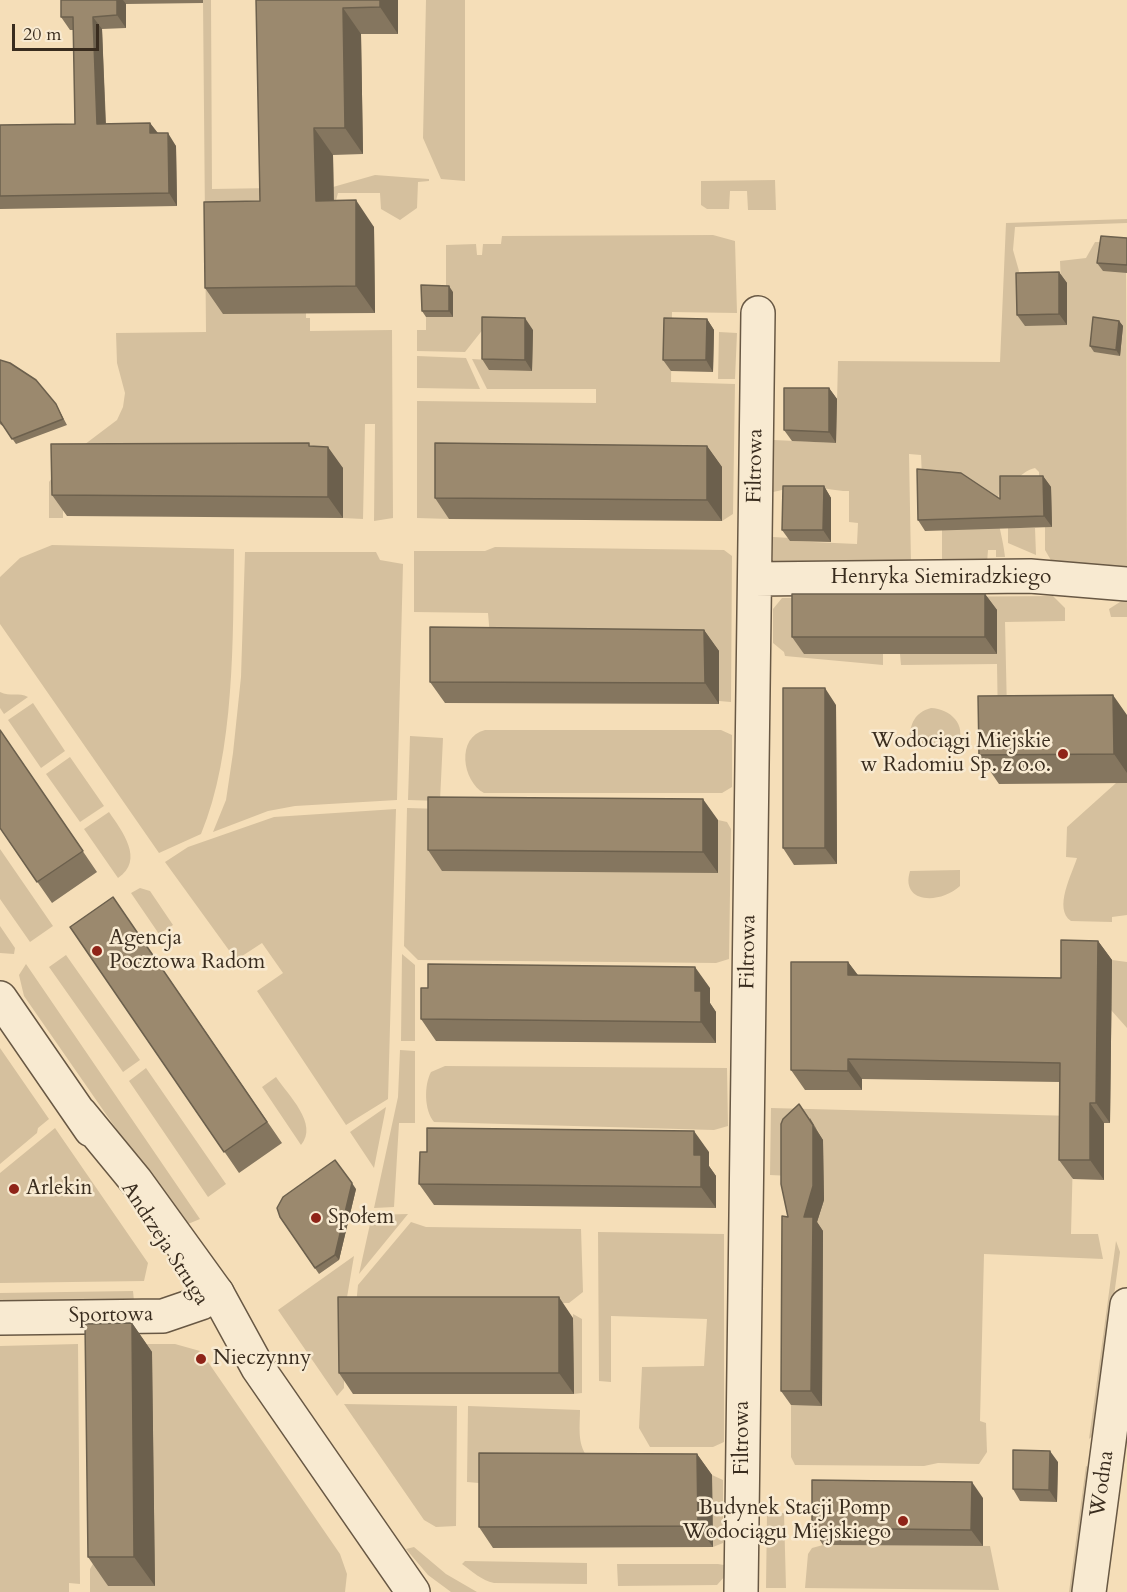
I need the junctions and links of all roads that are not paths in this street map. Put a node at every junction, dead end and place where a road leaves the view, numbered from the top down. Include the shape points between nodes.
1 (758, 313) dead end
2 (755, 579) junction
3 (1127, 584) edge
4 (0, 998) edge
5 (209, 1298) junction
6 (1127, 1305) edge
7 (0, 1318) edge
8 (412, 1592) edge
9 (741, 1592) edge
10 (1089, 1592) edge

1 - 2 street, Filtrowa
2 - 3 street, Henryka Siemiradzkiego via 1030,576
2 - 9 street, Filtrowa
4 - 5 street, Andrzeja Struga via 80,1113 161,1246
5 - 7 street, Sportowa via 163,1316
5 - 8 street, Andrzeja Struga
6 - 10 street, Wodna

